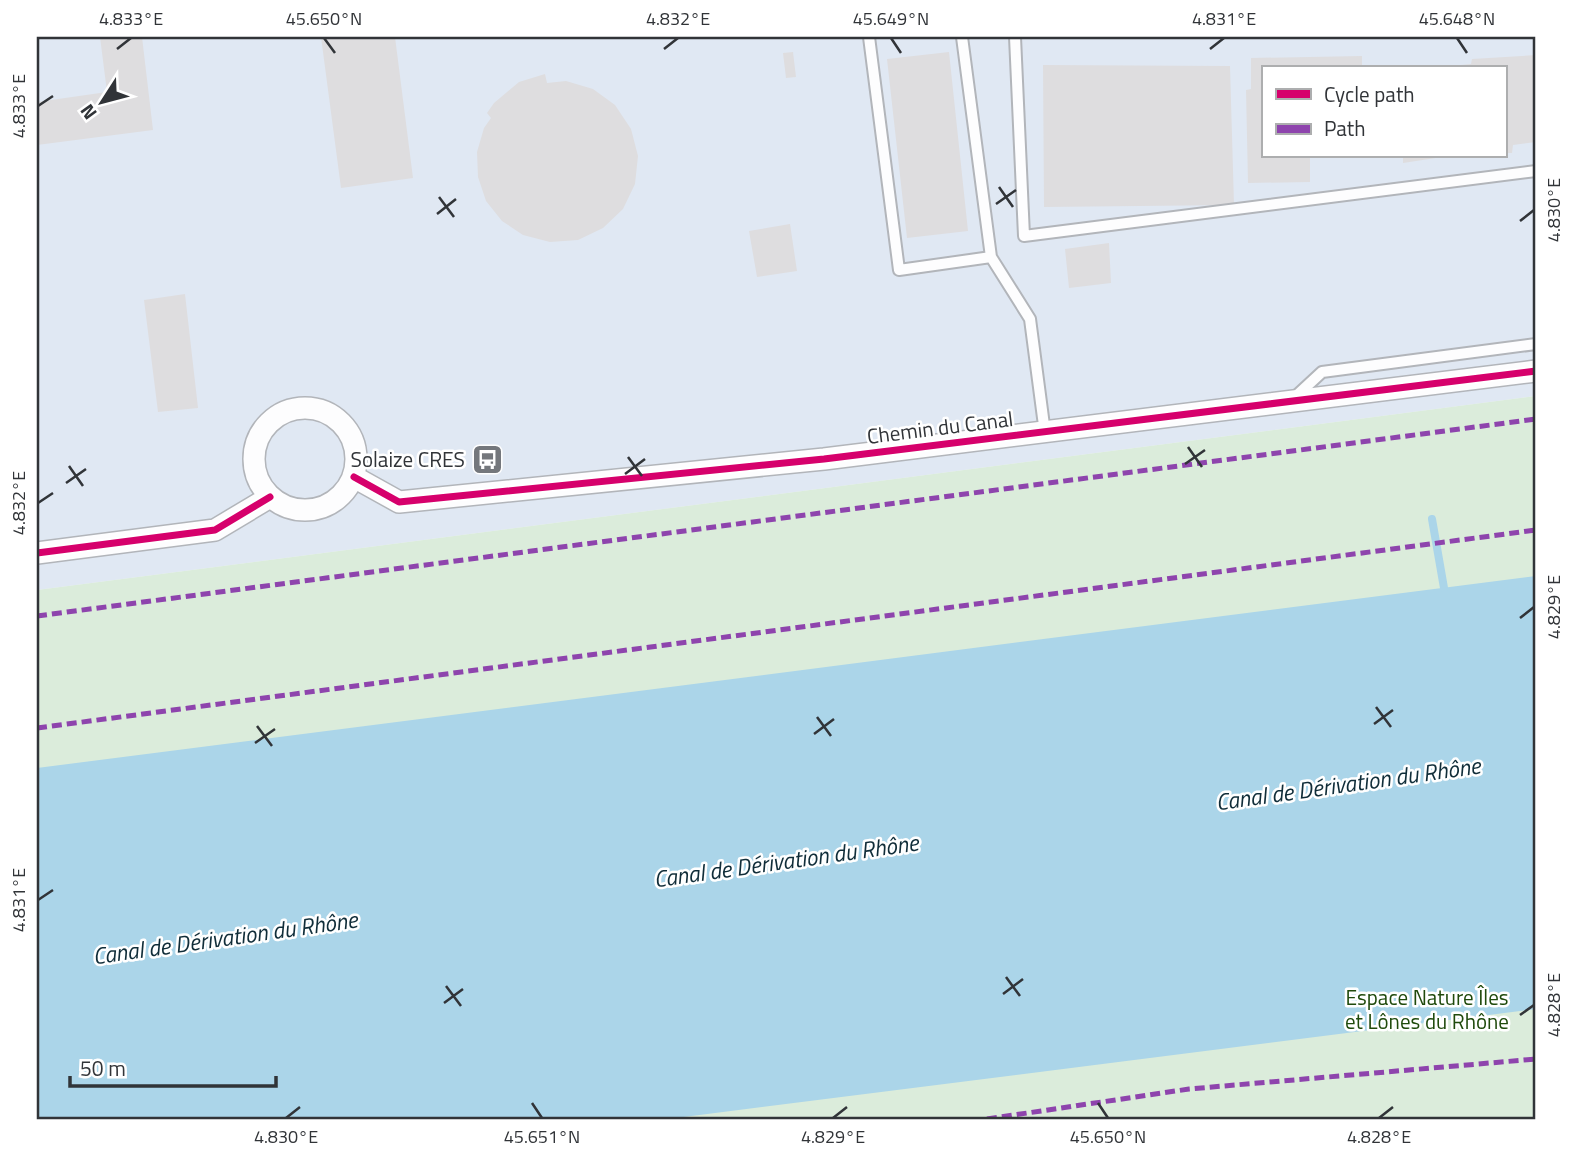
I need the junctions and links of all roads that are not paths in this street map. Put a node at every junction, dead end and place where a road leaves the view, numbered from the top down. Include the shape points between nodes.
1 (869, 37) edge
2 (962, 37) edge
3 (1015, 37) edge
4 (1536, 171) edge
5 (991, 257) junction
6 (1536, 344) edge
7 (1536, 371) edge
8 (1290, 402) junction
9 (1045, 433) junction
10 (354, 477) junction
11 (270, 497) junction
12 (37, 553) edge

1 - 5 lane via 899,270
2 - 5 lane
3 - 4 lane via 1024,236
5 - 9 lane via 1030,319
6 - 8 lane via 1322,372
7 - 8 street, Chemin du Canal
8 - 9 street, Chemin du Canal
9 - 10 street, Chemin du Canal via 398,502
10 - 11 street via 346,492 317,510 284,507
10 - 11 street via 356,453 346,428 321,410 291,409 277,416 257,440 254,471
11 - 12 street via 215,530

